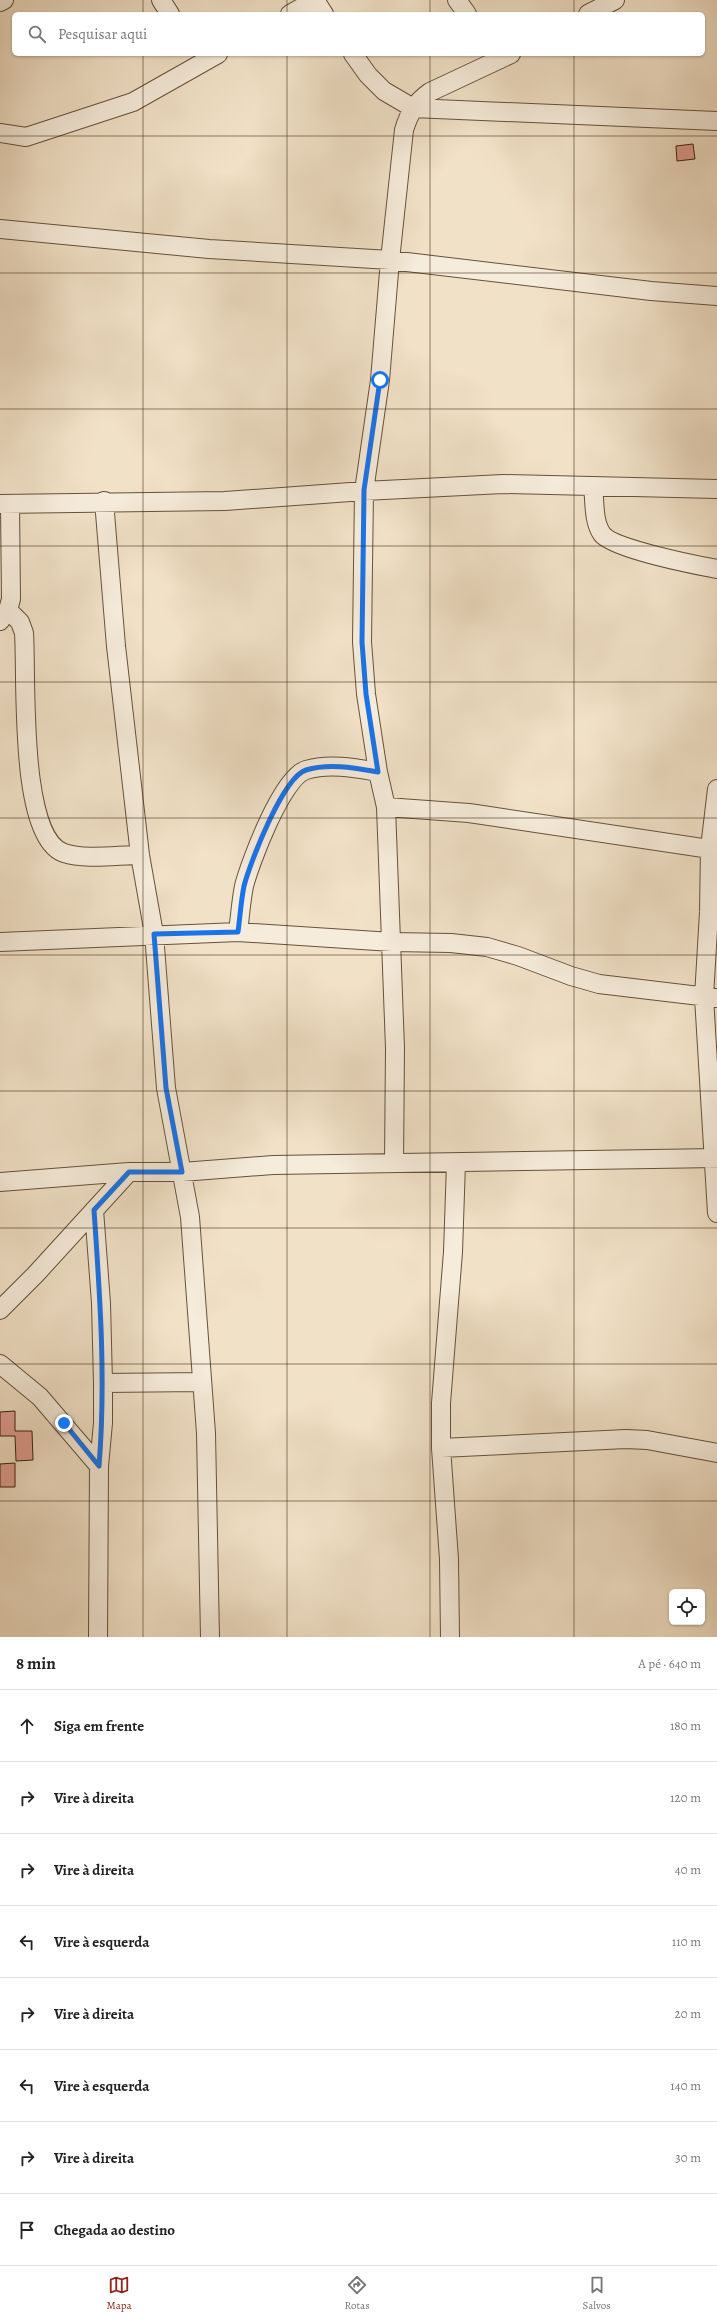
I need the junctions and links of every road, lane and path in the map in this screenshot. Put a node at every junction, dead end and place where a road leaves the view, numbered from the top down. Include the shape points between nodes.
1 (4, 0) edge
2 (161, 0) edge
3 (315, 0) edge
4 (457, 0) edge
5 (615, 0) edge
6 (0, 2) edge
7 (169, 12) edge
8 (294, 12) edge
9 (323, 12) edge
10 (466, 12) edge
11 (592, 12) edge
12 (210, 56) edge
13 (354, 56) edge
14 (502, 56) edge
15 (197, 59) edge
16 (413, 108) junction
17 (717, 121) edge
18 (0, 133) edge
19 (0, 229) edge
20 (390, 260) junction
21 (717, 296) edge
22 (593, 486) junction
23 (717, 489) edge
24 (364, 490) junction
25 (104, 501) junction
26 (5, 504) edge
27 (717, 569) edge
28 (4, 616) edge
29 (378, 772) junction
30 (717, 789) edge
31 (386, 807) junction
32 (713, 849) edge
33 (140, 854) junction
34 (238, 932) junction
35 (154, 934) junction
36 (0, 942) edge
37 (392, 942) junction
38 (710, 998) edge
39 (716, 1158) edge
40 (394, 1163) junction
41 (456, 1163) junction
42 (129, 1172) junction
43 (182, 1172) junction
44 (0, 1182) edge
45 (94, 1210) junction
46 (717, 1213) edge
47 (0, 1310) edge
48 (0, 1364) edge
49 (201, 1382) junction
50 (103, 1383) junction
51 (441, 1448) junction
52 (717, 1453) edge
53 (99, 1466) junction
54 (98, 1637) edge
55 (210, 1637) edge
56 (450, 1637) edge

1 - 6 street
2 - 7 street
3 - 8 street
3 - 9 street
4 - 10 street
5 - 11 street
12 - 15 street
13 - 16 street via 384,91
14 - 16 street via 430,92
15 - 18 street via 133,102 26,138
16 - 17 street
16 - 20 street via 404,130
19 - 20 street via 209,249
20 - 21 street via 643,290
20 - 24 street via 380,380
22 - 23 street
22 - 24 street via 503,484
22 - 27 street via 597,524 604,536 625,547
24 - 25 street via 225,502
24 - 29 street via 362,642 366,694
25 - 26 street
25 - 33 street via 116,646
26 - 28 street via 12,569 11,599
28 - 33 street via 20,622 24,633 32,795 52,845 63,853 77,855
29 - 31 street
29 - 34 street via 348,767 325,767 304,771 290,783 272,814 244,886
30 - 32 street
31 - 32 street via 469,813
31 - 37 street
32 - 38 street via 709,912
33 - 35 street
34 - 35 street
34 - 37 street
35 - 36 street
35 - 43 street via 166,1088
37 - 38 street via 451,942 487,947 599,984
37 - 40 street via 395,1048
38 - 39 street
39 - 41 street
39 - 46 street
40 - 41 street
40 - 43 street via 273,1165
41 - 51 street via 453,1252 441,1403
42 - 43 street
42 - 44 street
42 - 45 street
43 - 49 street via 190,1217
45 - 47 street
45 - 50 street via 101,1303
48 - 53 street via 40,1397
49 - 50 street
49 - 55 street via 206,1433
50 - 53 street
51 - 52 street via 626,1439 647,1440
51 - 56 street via 449,1559
53 - 54 street

